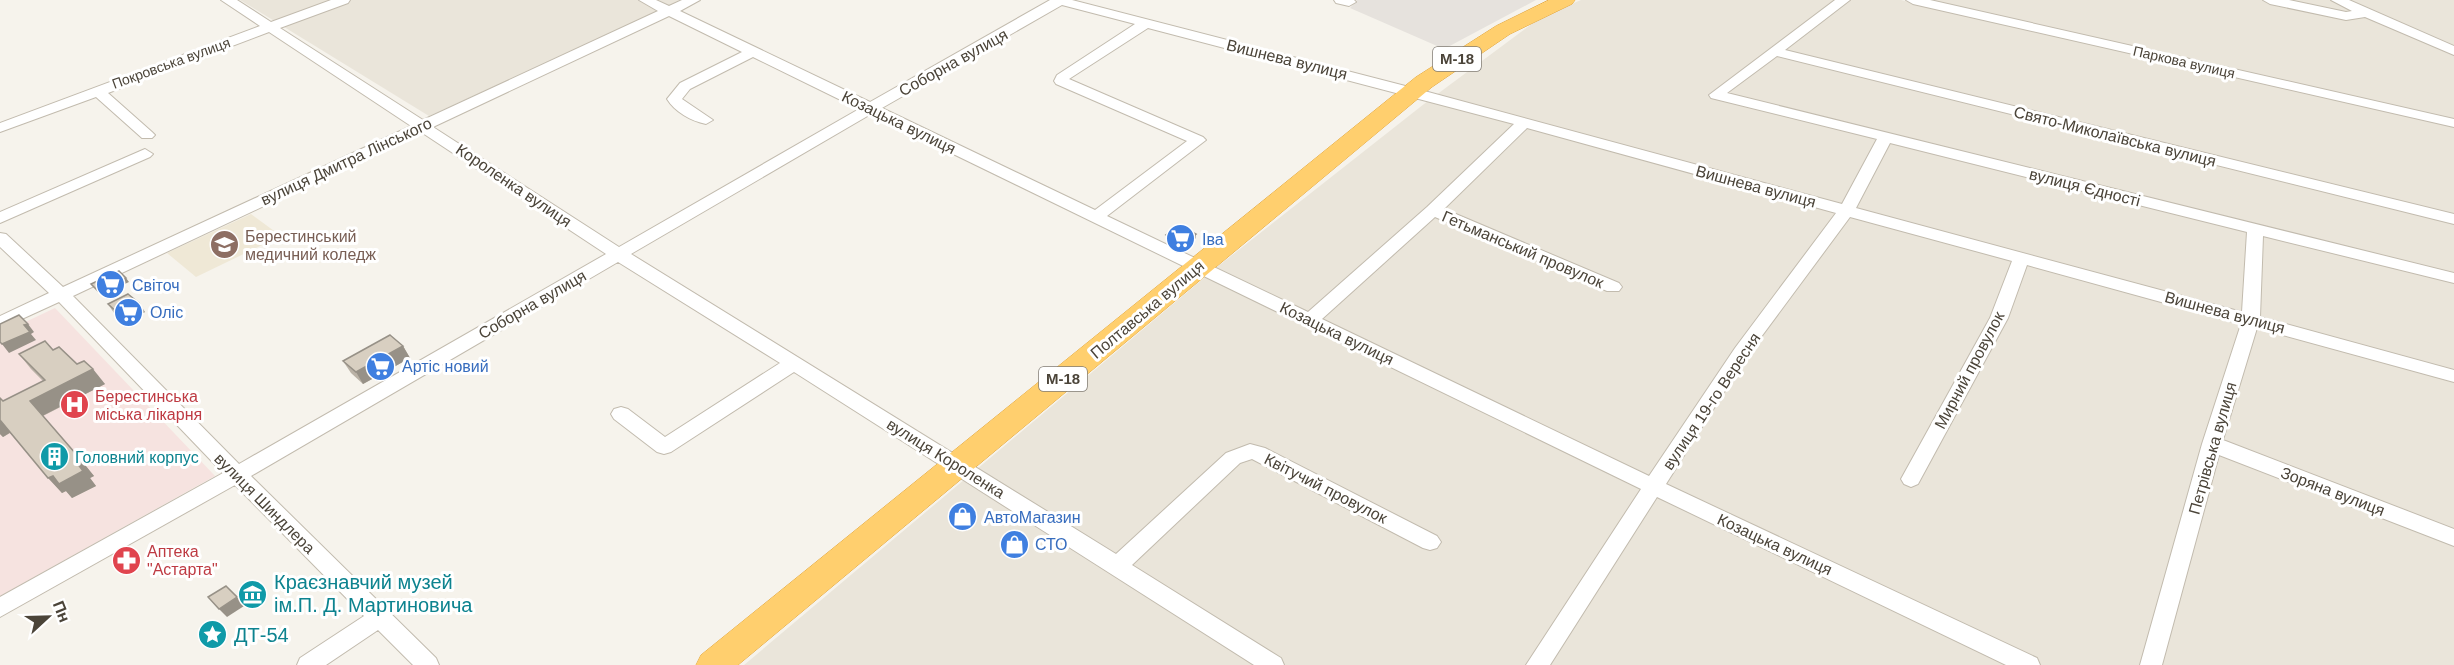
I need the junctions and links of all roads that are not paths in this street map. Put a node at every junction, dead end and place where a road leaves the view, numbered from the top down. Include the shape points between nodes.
1 (228, 0) edge
2 (343, 0) edge
3 (646, 0) edge
4 (693, 0) edge
5 (1060, 0) edge
6 (1564, 0) edge
7 (1844, 0) edge
8 (1913, 0) edge
9 (2270, 0) edge
10 (2338, 0) edge
11 (668, 11) junction
12 (2369, 12) junction
13 (1146, 23) junction
14 (271, 27) junction
15 (2454, 51) edge
16 (753, 52) junction
17 (1777, 52) junction
18 (97, 91) junction
19 (1412, 92) junction
20 (871, 108) junction
21 (706, 120) dead end
22 (1524, 123) junction
23 (2454, 123) edge
24 (423, 125) junction
25 (0, 128) edge
26 (147, 135) dead end
27 (1885, 138) junction
28 (145, 154) dead end
29 (1433, 210) junction
30 (1846, 211) junction
31 (1096, 217) junction
32 (0, 218) edge
33 (2454, 219) edge
34 (2255, 228) junction
35 (0, 238) edge
36 (618, 254) junction
37 (2022, 257) junction
38 (1198, 266) junction
39 (2454, 278) edge
40 (1613, 287) dead end
41 (62, 295) junction
42 (1311, 319) junction
43 (2251, 319) junction
44 (0, 323) edge
45 (794, 363) junction
46 (2454, 376) edge
47 (621, 414) dead end
48 (2211, 444) junction
49 (958, 466) junction
50 (237, 475) junction
51 (1911, 479) dead end
52 (1654, 487) junction
53 (2454, 538) edge
54 (1430, 542) dead end
55 (1118, 565) junction
56 (0, 608) edge
57 (379, 618) junction
58 (308, 665) edge
59 (428, 665) edge
60 (713, 665) edge
61 (1273, 665) edge
62 (1537, 665) edge
63 (2029, 665) edge
64 (2151, 665) edge

1 - 14 street, Короленка вулиця
2 - 14 street, Покровська вулиця
3 - 11 street, Козацька вулиця
4 - 11 street, вулиця Дмитра Лінського
5 - 13 street, Вишнева вулиця
5 - 20 street, Соборна вулиця
6 - 19 highway, Полтавська вулиця / М-18 via 1503,30
7 - 17 street
8 - 23 street, Паркова вулиця
9 - 12 street via 2346,16
10 - 12 street
11 - 16 street, Козацька вулиця
11 - 24 street, вулиця Дмитра Лінського
12 - 15 street
13 - 19 street, Вишнева вулиця
13 - 31 street via 1061,81 1198,140
14 - 18 street, Покровська вулиця
14 - 24 street, Короленка вулиця
16 - 20 street, Козацька вулиця
16 - 21 street via 678,92 674,99 678,106
17 - 27 street, вулиця Єдності via 1716,95
17 - 33 street, Свято-Миколаївська вулиця
18 - 25 street, Покровська вулиця
18 - 26 street
19 - 22 street, Вишнева вулиця
19 - 38 highway, Полтавська вулиця / М-18
20 - 31 street, Козацька вулиця
20 - 36 street, Соборна вулиця
22 - 29 street, Гетьманський провулок
22 - 30 street, Вишнева вулиця
24 - 36 street, Короленка вулиця
24 - 41 street, вулиця Дмитра Лінського
27 - 30 street, вулиця 19-го Вересня
27 - 34 street, вулиця Єдності
28 - 32 street
29 - 40 street, Гетьманський провулок
29 - 42 street, Гетьманський провулок
30 - 37 street, Вишнева вулиця
30 - 52 street, вулиця 19-го Вересня via 1741,352
31 - 38 street, Козацька вулиця
34 - 39 street, вулиця Єдності
34 - 43 street, Петрівська вулиця
35 - 41 street, вулиця Шиндлера
36 - 45 street, вулиця Короленка
36 - 50 street, Соборна вулиця
37 - 43 street, Вишнева вулиця
37 - 51 street, Мирний провулок via 1999,318
38 - 42 street, Козацька вулиця
38 - 49 highway, Полтавська вулиця / М-18
41 - 44 street, вулиця Дмитра Лінського
41 - 50 street, вулиця Шиндлера
42 - 52 street, Козацька вулиця
43 - 46 street, Вишнева вулиця
43 - 48 street, Петрівська вулиця
45 - 47 street via 664,447
45 - 49 street, вулиця Короленка
48 - 53 street, Зоряна вулиця
48 - 64 street, Петрівська вулиця
49 - 55 street, вулиця Короленка
49 - 60 highway, Полтавська вулиця / М-18
50 - 56 street, Соборна вулиця
50 - 57 street, вулиця Шиндлера
52 - 62 street, вулиця 19-го Вересня
52 - 63 street, Козацька вулиця
54 - 55 street, Квітучий провулок via 1250,451 1233,458
55 - 61 street, вулиця Короленка
57 - 58 street
57 - 59 street, вулиця Шиндлера

